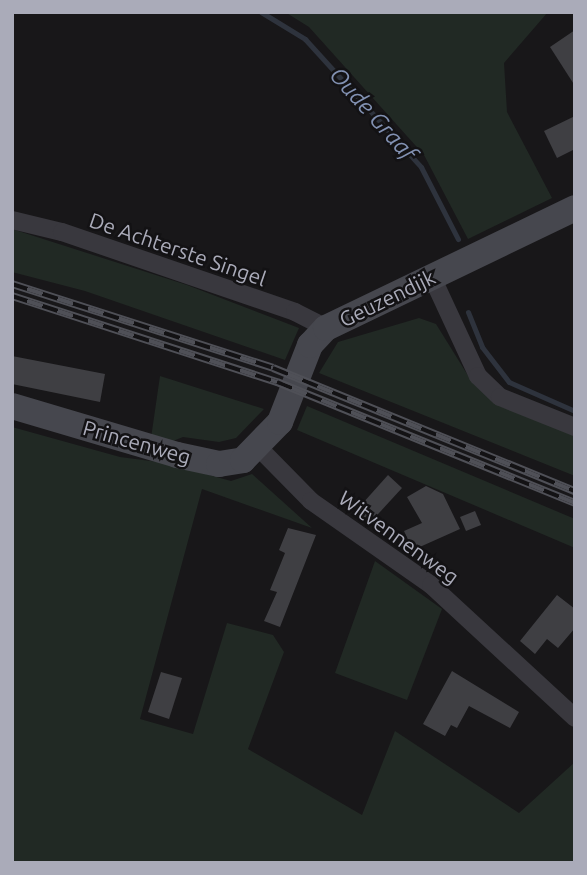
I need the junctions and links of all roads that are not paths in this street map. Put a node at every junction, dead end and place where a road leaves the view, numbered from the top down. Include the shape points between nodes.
1 (575, 208) edge
2 (12, 220) edge
3 (432, 277) junction
4 (326, 328) junction
5 (12, 406) edge
6 (575, 427) edge
7 (259, 448) junction
8 (575, 718) edge

1 - 3 main road, Geuzendijk
2 - 4 street, De Achterste Singel via 62,232 295,312
3 - 4 main road, Geuzendijk
3 - 6 street via 478,376 500,397
4 - 7 main road, Geuzendijk via 310,345 280,422
5 - 7 main road, Princenweg via 219,464 243,460
7 - 8 street, Witvennenweg via 311,500 431,585

